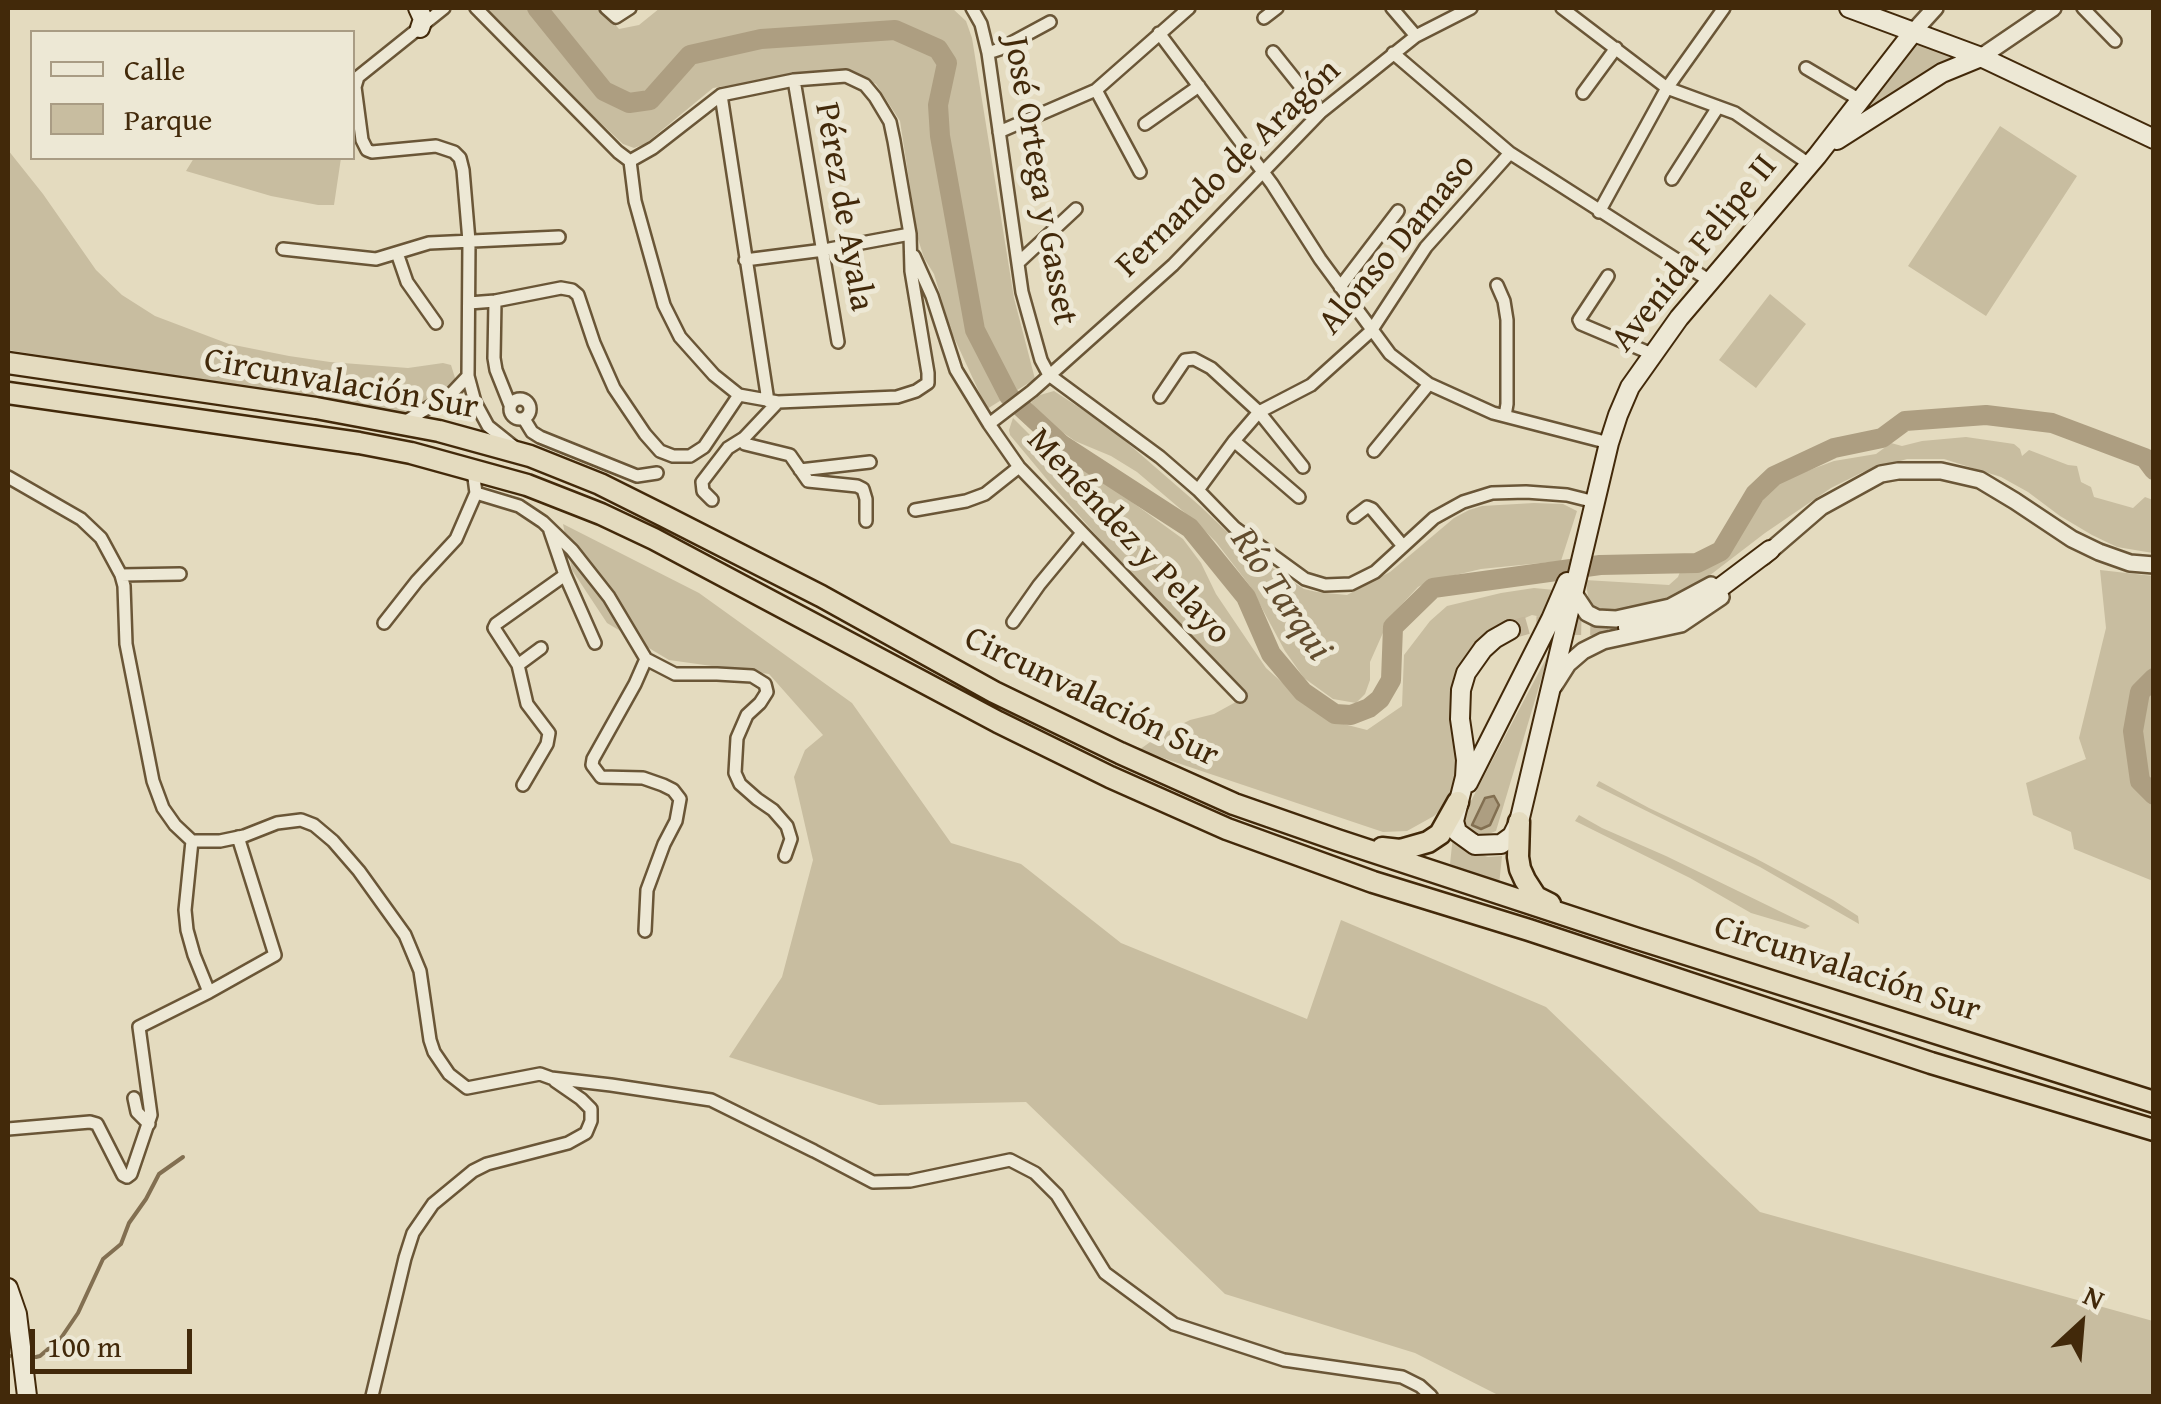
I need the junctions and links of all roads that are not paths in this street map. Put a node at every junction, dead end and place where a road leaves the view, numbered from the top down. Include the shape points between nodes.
1 (418, 8) edge
2 (444, 8) edge
3 (476, 8) edge
4 (606, 8) edge
5 (630, 8) edge
6 (972, 8) edge
7 (1167, 8) edge
8 (1189, 8) edge
9 (1277, 8) edge
10 (1392, 8) edge
11 (1471, 8) edge
12 (1562, 8) edge
13 (1724, 8) edge
14 (1849, 8) edge
15 (1935, 8) edge
16 (2083, 8) edge
17 (2047, 9) edge
18 (1176, 18) junction
19 (1264, 18) dead end
20 (1050, 22) dead end
21 (420, 28) junction
22 (1914, 32) junction
23 (1159, 33) junction
24 (1416, 36) junction
25 (2115, 41) dead end
26 (1616, 48) junction
27 (1273, 52) dead end
28 (988, 53) junction
29 (1393, 53) junction
30 (1981, 57) junction
31 (1806, 68) dead end
32 (794, 80) junction
33 (355, 84) edge
34 (1198, 86) junction
35 (1668, 88) junction
36 (1096, 90) junction
37 (1584, 93) dead end
38 (355, 94) edge
39 (721, 95) junction
40 (1860, 100) junction
41 (1718, 106) junction
42 (1321, 112) junction
43 (1145, 124) dead end
44 (999, 132) junction
45 (2154, 139) edge
46 (1510, 154) junction
47 (1813, 160) junction
48 (630, 161) junction
49 (1140, 172) dead end
50 (1263, 174) junction
51 (1672, 178) dead end
52 (1076, 209) dead end
53 (1398, 211) dead end
54 (1599, 212) junction
55 (559, 237) dead end
56 (911, 240) junction
57 (469, 242) junction
58 (283, 249) dead end
59 (824, 250) junction
60 (398, 253) junction
61 (745, 260) junction
62 (1018, 263) junction
63 (1608, 276) dead end
64 (1710, 281) junction
65 (1497, 285) dead end
66 (1340, 287) junction
67 (495, 301) junction
68 (469, 302) junction
69 (436, 323) dead end
70 (1371, 332) junction
71 (838, 342) dead end
72 (1652, 354) junction
73 (8, 364) edge
74 (1049, 374) junction
75 (468, 376) junction
76 (1429, 384) junction
77 (8, 393) edge
78 (739, 394) junction
79 (1160, 398) dead end
80 (773, 402) junction
81 (1259, 412) junction
82 (1504, 416) junction
83 (992, 422) junction
84 (402, 424) junction
85 (744, 438) junction
86 (1234, 441) junction
87 (1610, 443) junction
88 (1374, 450) dead end
89 (530, 456) junction
90 (870, 462) dead end
91 (1019, 467) junction
92 (1304, 467) dead end
93 (473, 470) junction
94 (800, 470) junction
95 (657, 473) dead end
96 (8, 477) edge
97 (1198, 490) junction
98 (476, 493) junction
99 (1299, 498) dead end
100 (712, 500) dead end
101 (1594, 507) junction
102 (915, 510) dead end
103 (1354, 518) dead end
104 (866, 520) dead end
105 (549, 527) junction
106 (1082, 534) junction
107 (1403, 546) junction
108 (1770, 550) junction
109 (2154, 564) edge
110 (180, 574) dead end
111 (121, 575) junction
112 (566, 576) junction
113 (1571, 589) junction
114 (384, 622) dead end
115 (1013, 622) dead end
116 (1628, 627) tunnel mouth
117 (1510, 630) tunnel mouth
118 (595, 643) dead end
119 (541, 648) dead end
120 (646, 659) junction
121 (518, 665) junction
122 (1549, 694) junction
123 (1240, 696) dead end
124 (522, 786) dead end
125 (1458, 802) junction
126 (1519, 822) junction
127 (238, 837) junction
128 (1337, 840) junction
129 (192, 841) junction
130 (785, 856) dead end
131 (1588, 922) junction
132 (644, 931) dead end
133 (209, 992) junction
134 (551, 1078) junction
135 (134, 1098) dead end
136 (2154, 1102) edge
137 (149, 1124) junction
138 (8, 1129) edge
139 (2154, 1130) edge
140 (8, 1288) edge
141 (27, 1396) edge
142 (372, 1396) edge
143 (1431, 1396) edge

1 - 21 main road
2 - 21 street
3 - 48 street
4 - 5 street via 616,17
6 - 28 street, José Ortega y Gasset
7 - 18 street
8 - 18 street
9 - 19 street
10 - 24 street
11 - 24 street, Fernando de Aragón
12 - 26 street
13 - 35 street
14 - 22 main road
15 - 22 street
16 - 25 street
17 - 30 street
18 - 23 street
20 - 28 street
21 - 33 street
22 - 30 main road
22 - 40 main road, Avenida Felipe II
23 - 34 street
23 - 36 street
24 - 29 street, Fernando de Aragón
26 - 35 street
26 - 37 street
27 - 42 street
28 - 44 street, José Ortega y Gasset
29 - 42 street, Fernando de Aragón
29 - 46 street
30 - 45 main road
30 - 47 main road, Avenida Felipe II via 1926,83
31 - 40 street
32 - 39 street
32 - 56 street via 846,76 871,90 890,122
32 - 59 street, Pérez de Ayala
34 - 43 street
34 - 50 street
35 - 41 street
35 - 54 street
36 - 44 street
36 - 49 street
38 - 57 street via 366,150 436,146 460,158
39 - 48 street
39 - 61 street
40 - 47 main road, Avenida Felipe II
41 - 47 street
41 - 51 street
42 - 50 street, Fernando de Aragón
44 - 62 street, José Ortega y Gasset
46 - 54 street
46 - 70 street, Alonso Damaso via 1426,247
47 - 64 main road, Avenida Felipe II
48 - 78 street via 670,319 693,353
50 - 66 street
50 - 74 street, Fernando de Aragón via 1173,265
52 - 62 street
53 - 66 street
54 - 64 street
55 - 57 street
56 - 59 street
56 - 80 street via 928,384 897,397
56 - 83 street, Menéndez y Pelayo via 956,370
57 - 60 street via 429,243
57 - 68 street
58 - 60 street via 376,260
59 - 61 street
59 - 71 street, Pérez de Ayala
60 - 69 street via 407,282
61 - 80 street
62 - 74 street, José Ortega y Gasset
63 - 72 street via 1580,324
64 - 72 main road, Avenida Felipe II
65 - 82 street via 1507,320
66 - 70 street
67 - 68 street
67 - 78 street via 572,290 614,388 645,434 673,456 704,447
67 - 95 street via 494,358 513,416 540,437 638,476
68 - 75 street
70 - 76 street
70 - 81 street, Alonso Damaso via 1311,385
72 - 87 main road, Avenida Felipe II via 1621,407
73 - 84 highway, Circunvalación Sur
74 - 83 street, Fernando de Aragón
74 - 97 street, José Ortega y Gasset
75 - 84 street via 452,394
75 - 89 street via 488,426
76 - 82 street
76 - 88 street
77 - 93 highway, Circunvalación Sur via 359,442
78 - 80 street
79 - 81 street via 1190,358 1211,368
80 - 85 street
81 - 86 street, Alonso Damaso
81 - 92 street
82 - 87 street
83 - 91 street, Menéndez y Pelayo
84 - 89 highway, Circunvalación Sur
85 - 94 street via 745,444 790,455
85 - 100 street via 702,482
86 - 97 street, Alonso Damaso
86 - 99 street
87 - 101 main road, Avenida Felipe II
89 - 128 highway, Circunvalación Sur via 664,516 1120,753
90 - 94 street
91 - 102 street via 985,494
91 - 106 street, Menéndez y Pelayo
93 - 98 street
93 - 139 highway, Circunvalación Sur via 527,484 654,539 998,722 1227,829 1373,882
94 - 104 street via 808,482 864,489
96 - 111 street via 82,519 102,538
97 - 107 street, José Ortega y Gasset via 1236,528 1305,579 1324,585 1351,584
98 - 105 street via 520,506
98 - 114 street via 456,539
101 - 107 street, José Ortega y Gasset via 1567,495 1492,492 1434,518
101 - 113 main road, Avenida Felipe II
103 - 107 street via 1372,509
105 - 112 street
105 - 120 street via 609,596
106 - 115 street
106 - 123 street, Menéndez y Pelayo
108 - 109 street via 1821,507 1881,474 1940,471 1980,480 2098,552
108 - 113 street via 1670,607 1616,619 1587,613
108 - 116 main road via 1688,608
108 - 122 street via 1719,599 1681,624 1584,651
110 - 111 street
111 - 129 street via 126,644 153,780 166,812
112 - 118 street
112 - 121 street via 496,624
113 - 122 main road, Avenida Felipe II
113 - 125 main road, Avenida Felipe II
117 - 125 main road via 1483,649 1461,690 1466,760
119 - 121 street
120 - 130 street via 674,674 752,676 766,684 737,738 735,773 788,826
120 - 132 street via 592,765 601,777 643,778 680,799 647,890
121 - 124 street via 527,704 548,733
122 - 126 main road, Avenida Felipe II
125 - 126 main road via 1457,832 1476,845 1501,844
125 - 128 highway via 1428,842 1400,850
126 - 131 highway via 1524,880 1536,897
127 - 129 street
127 - 133 street via 275,955
127 - 134 street via 300,820 345,854 405,935 420,971 434,1052 466,1088 540,1074
128 - 131 highway, Circunvalación Sur
129 - 133 street via 187,930
131 - 136 highway, Circunvalación Sur
133 - 137 street via 140,1025
134 - 142 street via 591,1110 586,1133 486,1164 433,1204 405,1258
134 - 143 street via 711,1100 873,1182 1010,1160 1036,1173 1057,1195 1105,1274 1174,1324 1284,1360 1402,1377
135 - 137 street
137 - 138 street via 126,1177 96,1124
140 - 141 main road

